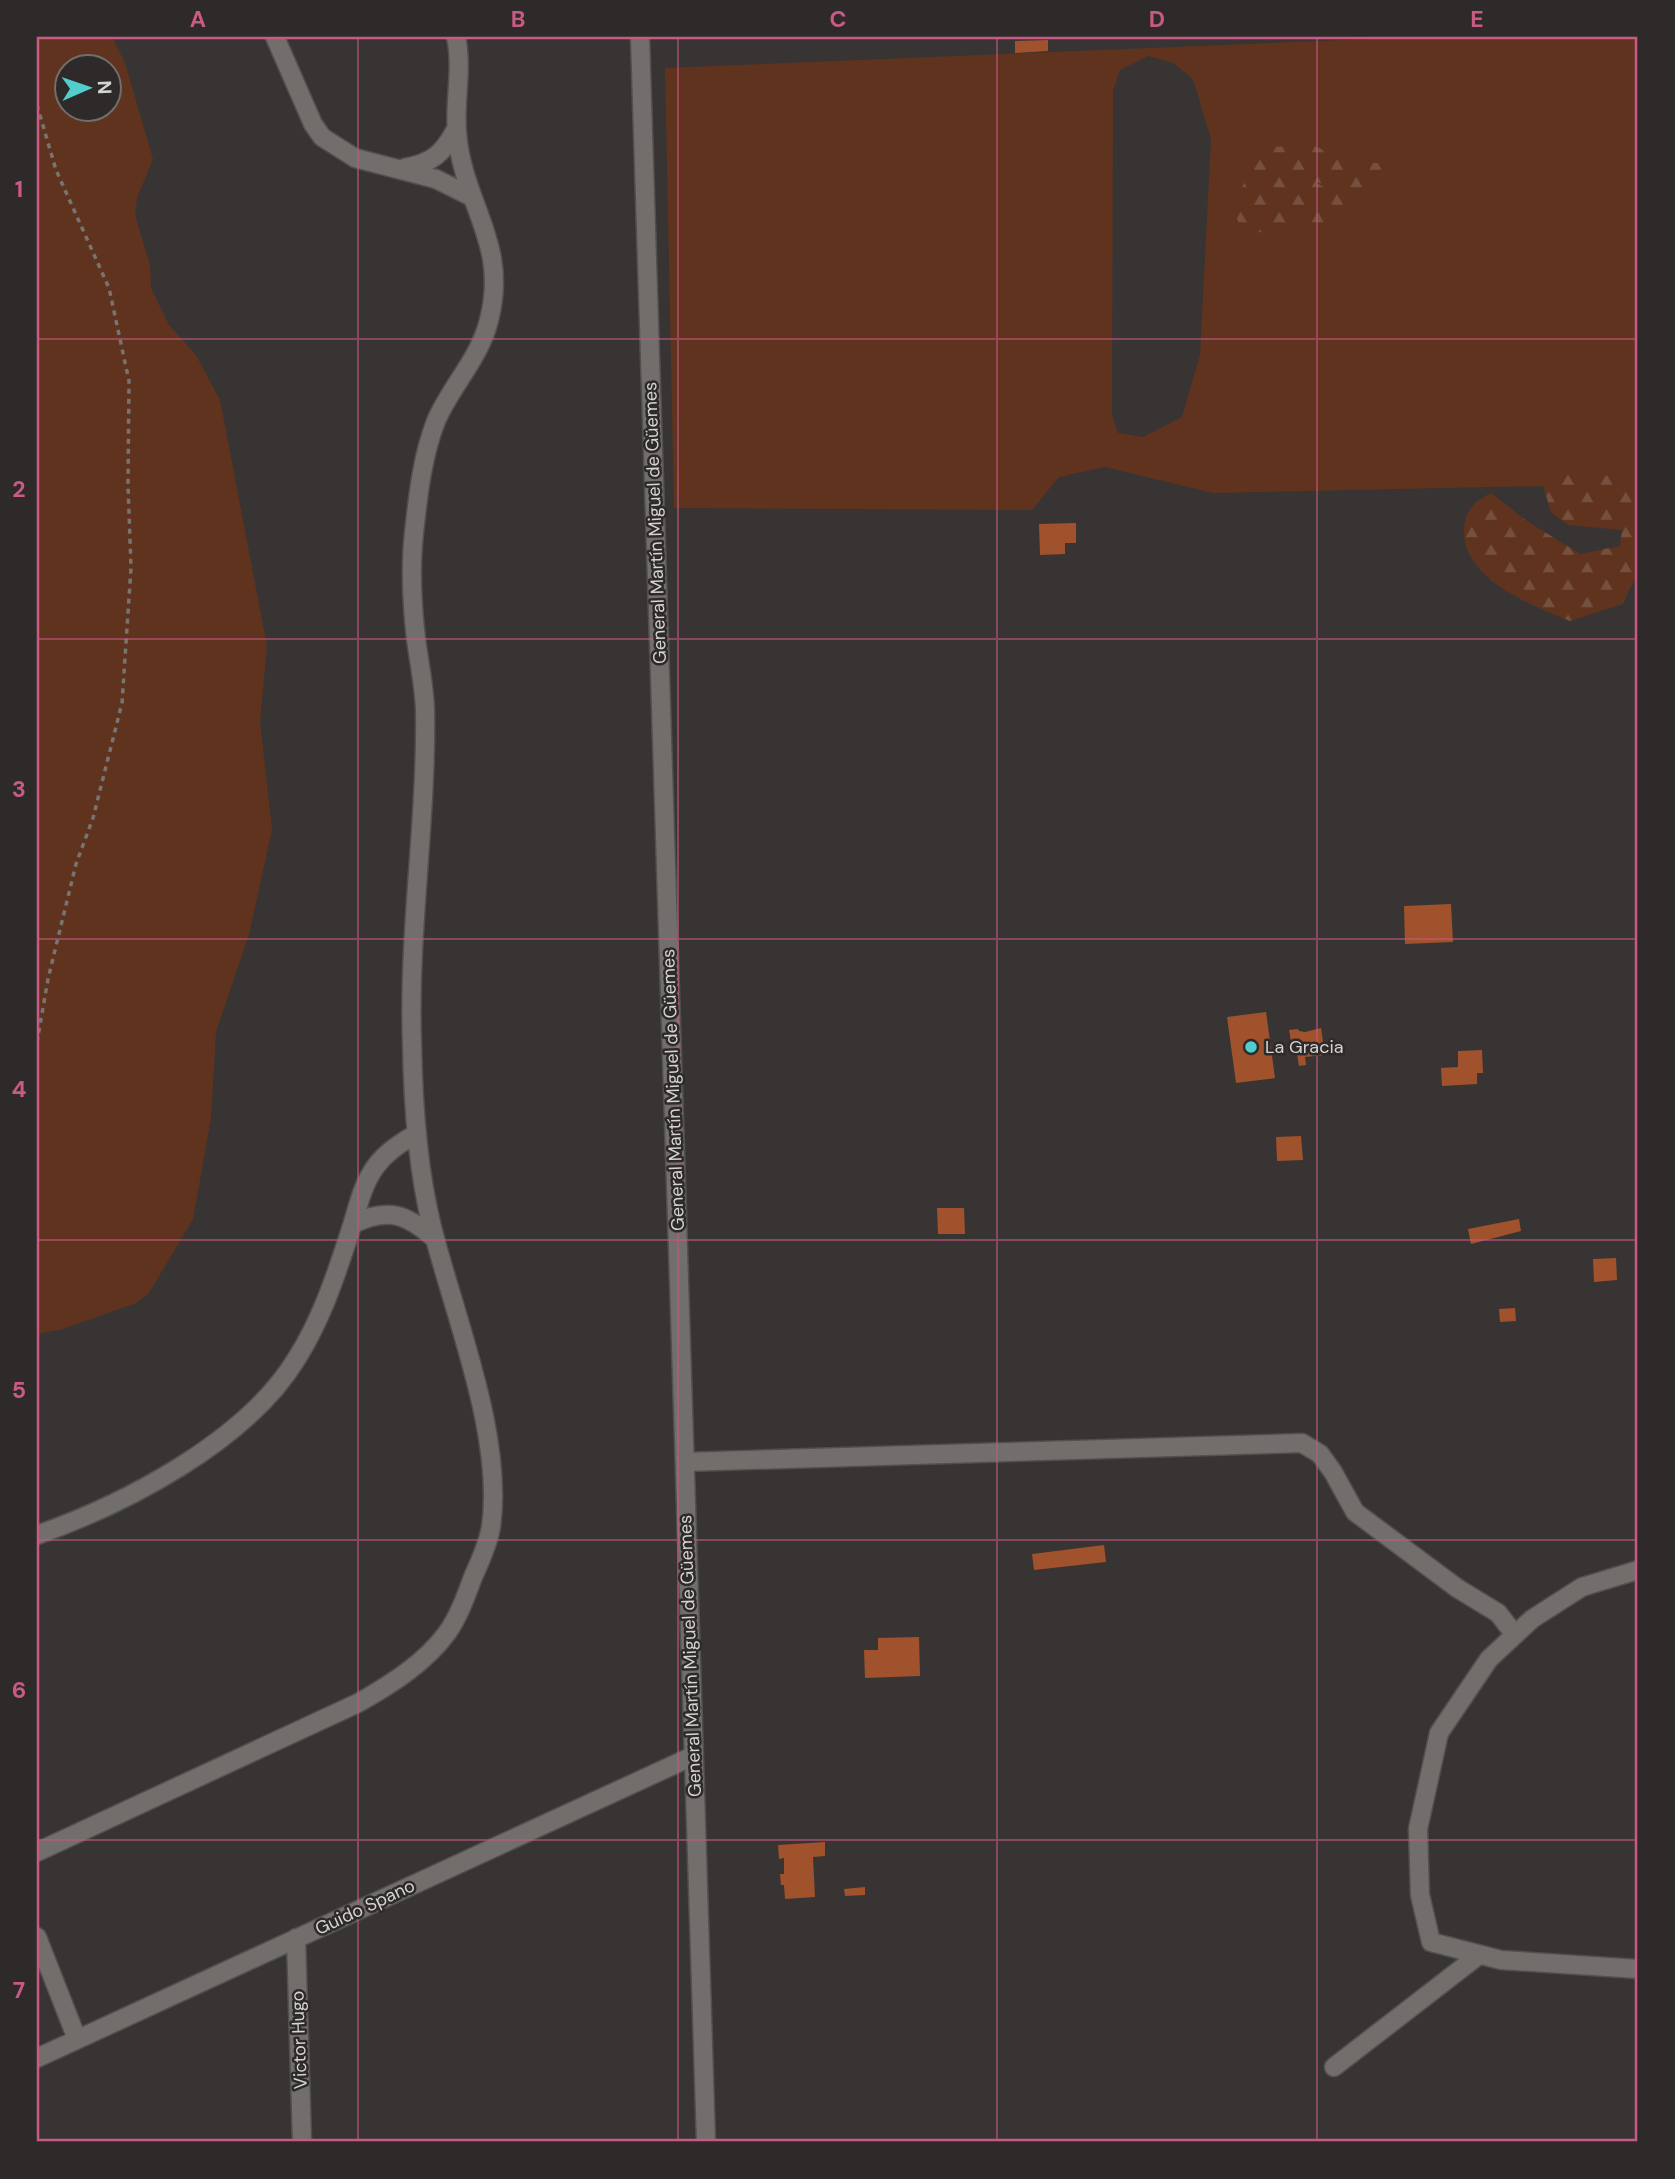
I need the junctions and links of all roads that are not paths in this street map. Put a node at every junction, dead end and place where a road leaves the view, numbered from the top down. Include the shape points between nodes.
1 (275, 37) edge
2 (456, 37) edge
3 (640, 37) edge
4 (456, 129) junction
5 (401, 169) junction
6 (472, 197) junction
7 (417, 1133) junction
8 (353, 1224) junction
9 (436, 1240) junction
10 (685, 1462) junction
11 (37, 1535) edge
12 (1638, 1570) edge
13 (1516, 1634) junction
14 (694, 1756) junction
15 (37, 1852) edge
16 (37, 1937) edge
17 (296, 1938) junction
18 (1479, 1955) junction
19 (1638, 1969) edge
20 (77, 2039) junction
21 (37, 2058) edge
22 (1334, 2067) dead end
23 (302, 2142) edge
24 (706, 2142) edge

1 - 5 street via 322,137 355,158
2 - 4 street
3 - 10 street, General Martín Miguel de Güemes
4 - 5 street via 437,156
4 - 6 street
5 - 6 street via 436,179
6 - 7 street via 489,238 495,293 478,351 437,418 425,457 413,539 413,612 425,708 412,977
7 - 8 street via 391,1148 375,1167
7 - 9 street
8 - 9 street via 395,1214 421,1226
8 - 11 street via 334,1283 297,1360 242,1421 181,1466
9 - 15 street via 484,1419 491,1469 488,1541 449,1631 388,1686 358,1703
10 - 13 street via 1302,1443 1320,1454 1355,1511 1498,1613
10 - 14 street, General Martín Miguel de Güemes
12 - 13 street via 1582,1587
13 - 18 street via 1489,1659 1439,1733 1418,1829 1420,1895 1431,1942
14 - 17 street, Guido Spano
14 - 24 street, General Martín Miguel de Güemes
16 - 20 street
17 - 20 street, Guido Spano
17 - 23 street, Victor Hugo
18 - 19 street via 1501,1961
18 - 22 street
20 - 21 street, Guido Spano

